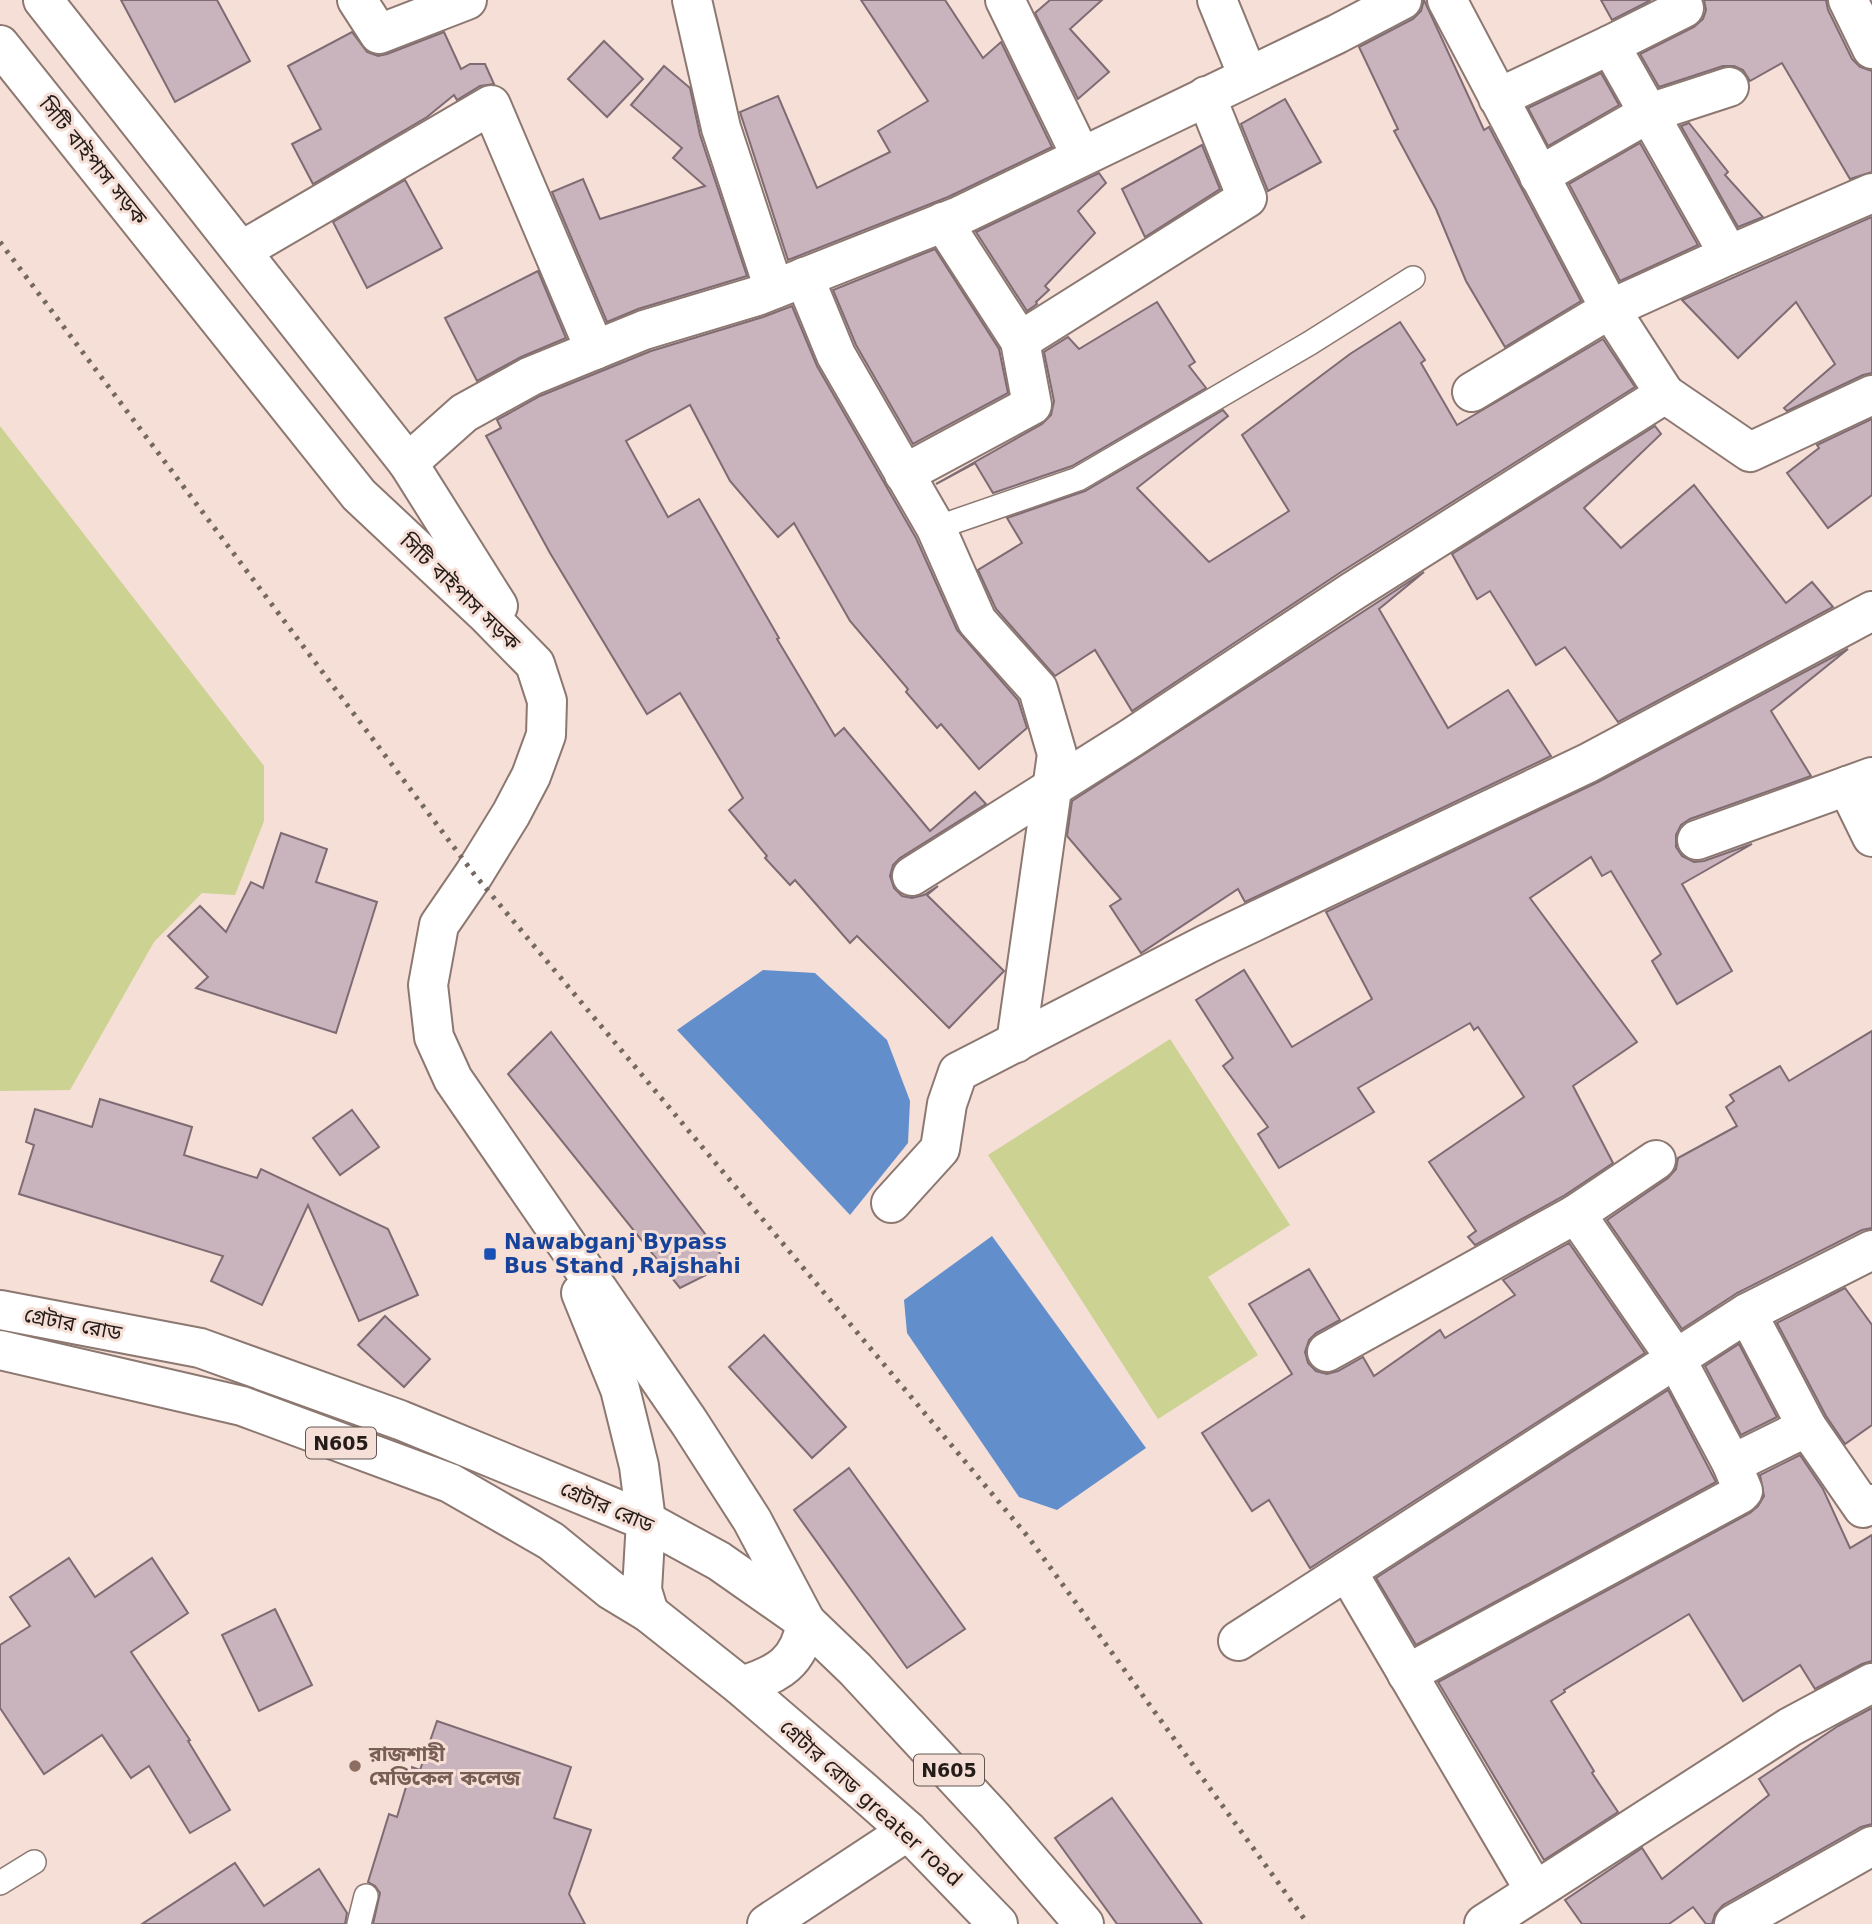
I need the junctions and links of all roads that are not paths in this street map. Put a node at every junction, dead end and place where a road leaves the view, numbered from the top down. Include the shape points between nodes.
1 (43, 0) edge
2 (357, 0) edge
3 (467, 0) edge
4 (692, 0) edge
5 (1004, 0) edge
6 (1217, 0) edge
7 (1402, 0) edge
8 (1447, 0) edge
9 (1848, 0) edge
10 (1684, 8) dead end
11 (0, 45) edge
12 (1610, 45) junction
13 (1872, 48) edge
14 (1248, 76) junction
15 (1729, 87) dead end
16 (1206, 96) junction
17 (1498, 98) junction
18 (1650, 113) junction
19 (1082, 156) junction
20 (1539, 176) junction
21 (1872, 193) edge
22 (943, 222) junction
23 (241, 251) junction
24 (1729, 255) junction
25 (1413, 278) dead end
26 (789, 283) junction
27 (1609, 309) junction
28 (1020, 341) junction
29 (595, 350) junction
30 (1472, 393) dead end
31 (1665, 394) junction
32 (1872, 395) edge
33 (408, 463) junction
34 (905, 474) junction
35 (936, 528) junction
36 (1872, 611) edge
37 (534, 664) junction
38 (1859, 781) edge
39 (1052, 788) junction
40 (1872, 837) edge
41 (1697, 840) dead end
42 (912, 876) dead end
43 (1016, 1043) junction
44 (1656, 1160) dead end
45 (891, 1203) dead end
46 (545, 1211) junction
47 (1576, 1214) junction
48 (1872, 1250) edge
49 (0, 1310) edge
50 (1747, 1313) junction
51 (0, 1350) edge
52 (1327, 1352) dead end
53 (1675, 1359) junction
54 (1807, 1427) junction
55 (1732, 1464) junction
56 (1872, 1504) edge
57 (646, 1521) junction
58 (1347, 1571) junction
59 (649, 1613) junction
60 (806, 1622) junction
61 (1238, 1642) dead end
62 (1407, 1674) junction
63 (1872, 1683) edge
64 (741, 1686) junction
65 (908, 1831) junction
66 (1872, 1846) edge
67 (34, 1862) dead end
68 (0, 1883) edge
69 (1535, 1891) junction
70 (366, 1896) dead end
71 (359, 1924) edge
72 (767, 1924) edge
73 (998, 1924) edge
74 (1084, 1924) edge
75 (1483, 1924) edge
76 (1734, 1924) edge

1 - 23 main road
2 - 3 main road via 380,34
4 - 26 main road via 721,128
5 - 19 main road
6 - 14 main road
7 - 14 main road
8 - 17 main road
9 - 13 main road
10 - 12 main road
11 - 37 main road, সিটি বাইপাস সড়ক via 359,495
12 - 17 main road
12 - 18 main road
14 - 16 main road
15 - 18 main road
16 - 19 main road
16 - 28 main road via 1247,198
17 - 20 main road
18 - 20 main road
18 - 24 main road
19 - 22 main road
20 - 27 main road
21 - 24 main road
22 - 26 main road
22 - 28 main road
23 - 29 main road via 491,104
23 - 33 main road
24 - 27 main road
25 - 35 lane via 1077,478
26 - 29 main road
26 - 34 main road
27 - 30 main road
27 - 31 main road
28 - 34 main road via 1032,405
29 - 33 main road via 531,376 464,414
31 - 32 main road via 1750,452
31 - 39 main road
33 - 37 main road
34 - 35 main road
35 - 39 main road via 976,621 1038,689 1058,754
36 - 43 main road via 1588,762 1207,944
37 - 46 main road, সিটি বাইপাস সড়ক via 547,701 546,736 511,814 439,925 428,985 434,1037 453,1079
38 - 40 main road
38 - 41 main road
39 - 42 main road
39 - 43 main road
43 - 45 main road via 958,1072 940,1149
44 - 47 main road
46 - 57 main road via 620,1389 639,1466
46 - 60 main road via 752,1520
47 - 52 main road
47 - 53 main road
48 - 50 main road
49 - 57 main road, গ্রেটার রোড / N605 via 200,1348 400,1420
50 - 53 main road
50 - 54 main road
51 - 59 main road, গ্রেটার রোড / N605 via 242,1406 450,1483 551,1541 611,1590
53 - 55 main road
53 - 58 main road
54 - 55 main road
54 - 56 main road via 1863,1508
55 - 62 main road via 1743,1491 1740,1494
57 - 59 main road via 642,1590
57 - 60 main road, গ্রেটার রোড / N605 via 719,1561
58 - 61 main road
58 - 62 main road
59 - 64 main road, গ্রেটার রোড / N605
60 - 64 main road via 804,1639 786,1664 768,1678
60 - 74 main road, গ্রেটার রোড / N605 via 993,1818
62 - 69 main road
63 - 69 main road via 1790,1727
64 - 65 main road, গ্রেটার রোড greater road / N605
65 - 72 main road
65 - 73 main road, গ্রেটার রোড greater road / N605
66 - 76 main road
67 - 68 lane
69 - 75 main road
70 - 71 lane

